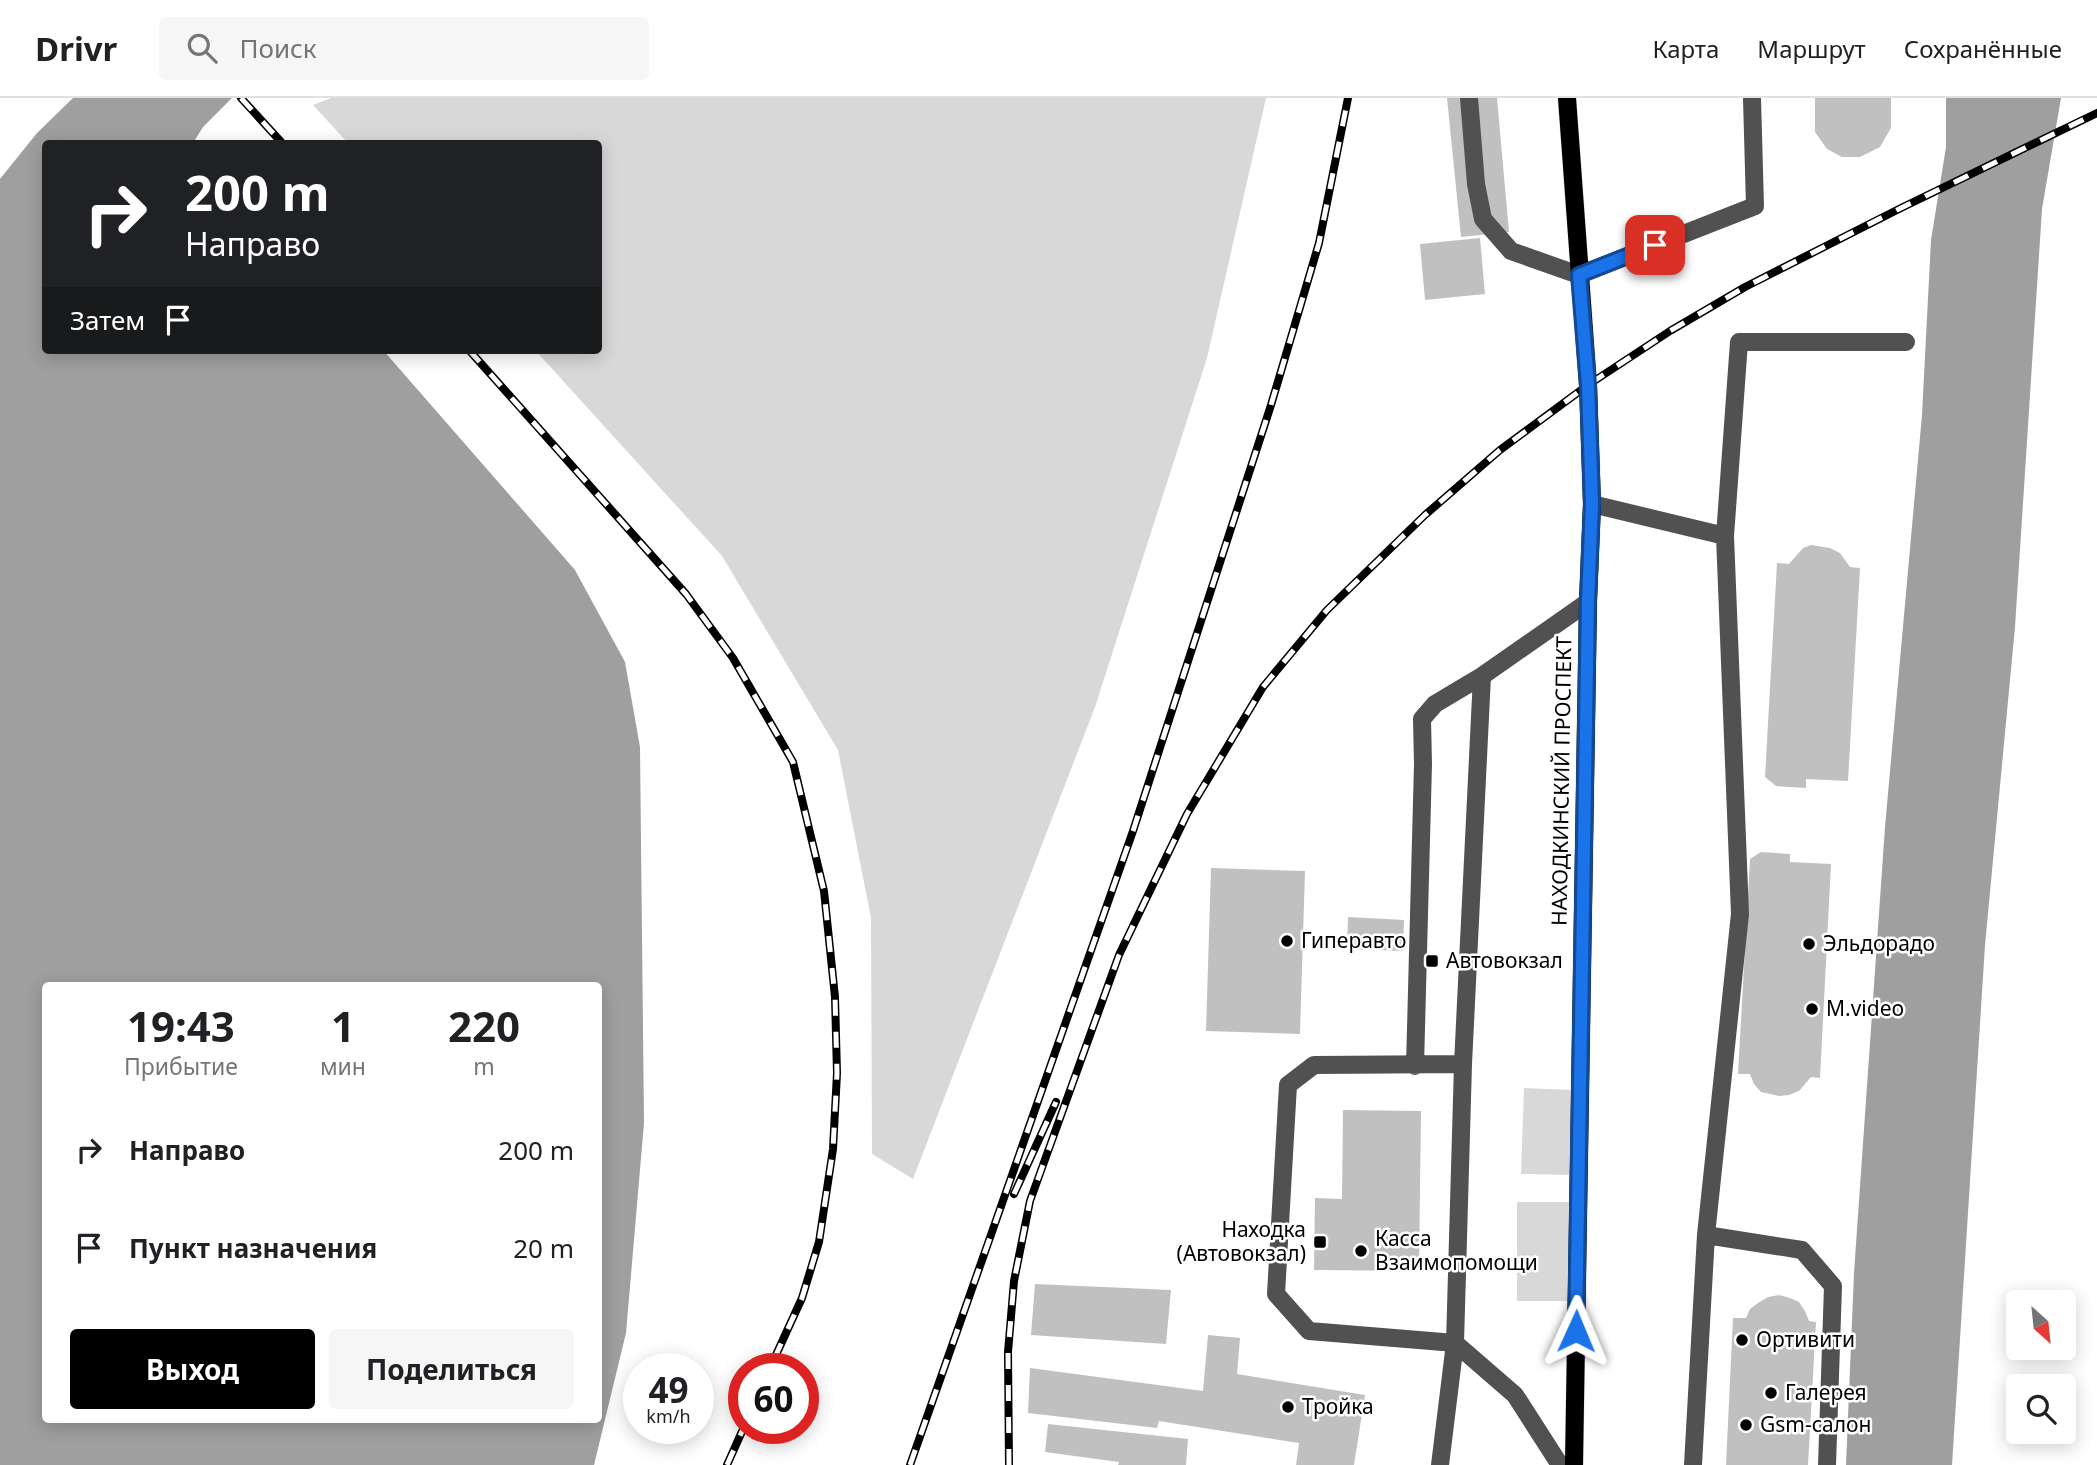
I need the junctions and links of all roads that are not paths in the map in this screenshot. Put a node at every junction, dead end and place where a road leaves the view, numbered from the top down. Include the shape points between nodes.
1 (1469, 98) edge
2 (1567, 98) edge
3 (1752, 98) edge
4 (1579, 275) junction
5 (1906, 342) dead end
6 (1592, 504) junction
7 (1725, 536) junction
8 (1588, 601) junction
9 (1482, 676) junction
10 (1463, 1064) junction
11 (1415, 1066) junction
12 (1706, 1235) junction
13 (1455, 1343) junction
14 (1440, 1465) edge
15 (1560, 1465) edge
16 (1574, 1465) edge
17 (1693, 1465) edge
18 (1827, 1465) edge

1 - 4 lane via 1483,219 1511,251
2 - 4 main road, НАХОДКИНСКИЙ ПРОСПЕКТ
3 - 4 lane via 1755,206
4 - 6 main road, НАХОДКИНСКИЙ ПРОСПЕКТ
5 - 7 lane via 1739,342
6 - 7 lane
6 - 8 main road, НАХОДКИНСКИЙ ПРОСПЕКТ
7 - 12 lane via 1740,914
8 - 9 lane
8 - 16 main road, НАХОДКИНСКИЙ ПРОСПЕКТ
9 - 10 lane
9 - 11 lane via 1435,704 1422,719
10 - 11 lane
10 - 13 lane
11 - 13 lane via 1314,1065 1288,1085 1276,1294 1309,1331
12 - 17 lane
12 - 18 lane via 1802,1250 1833,1286
13 - 14 lane
13 - 15 lane via 1515,1395

